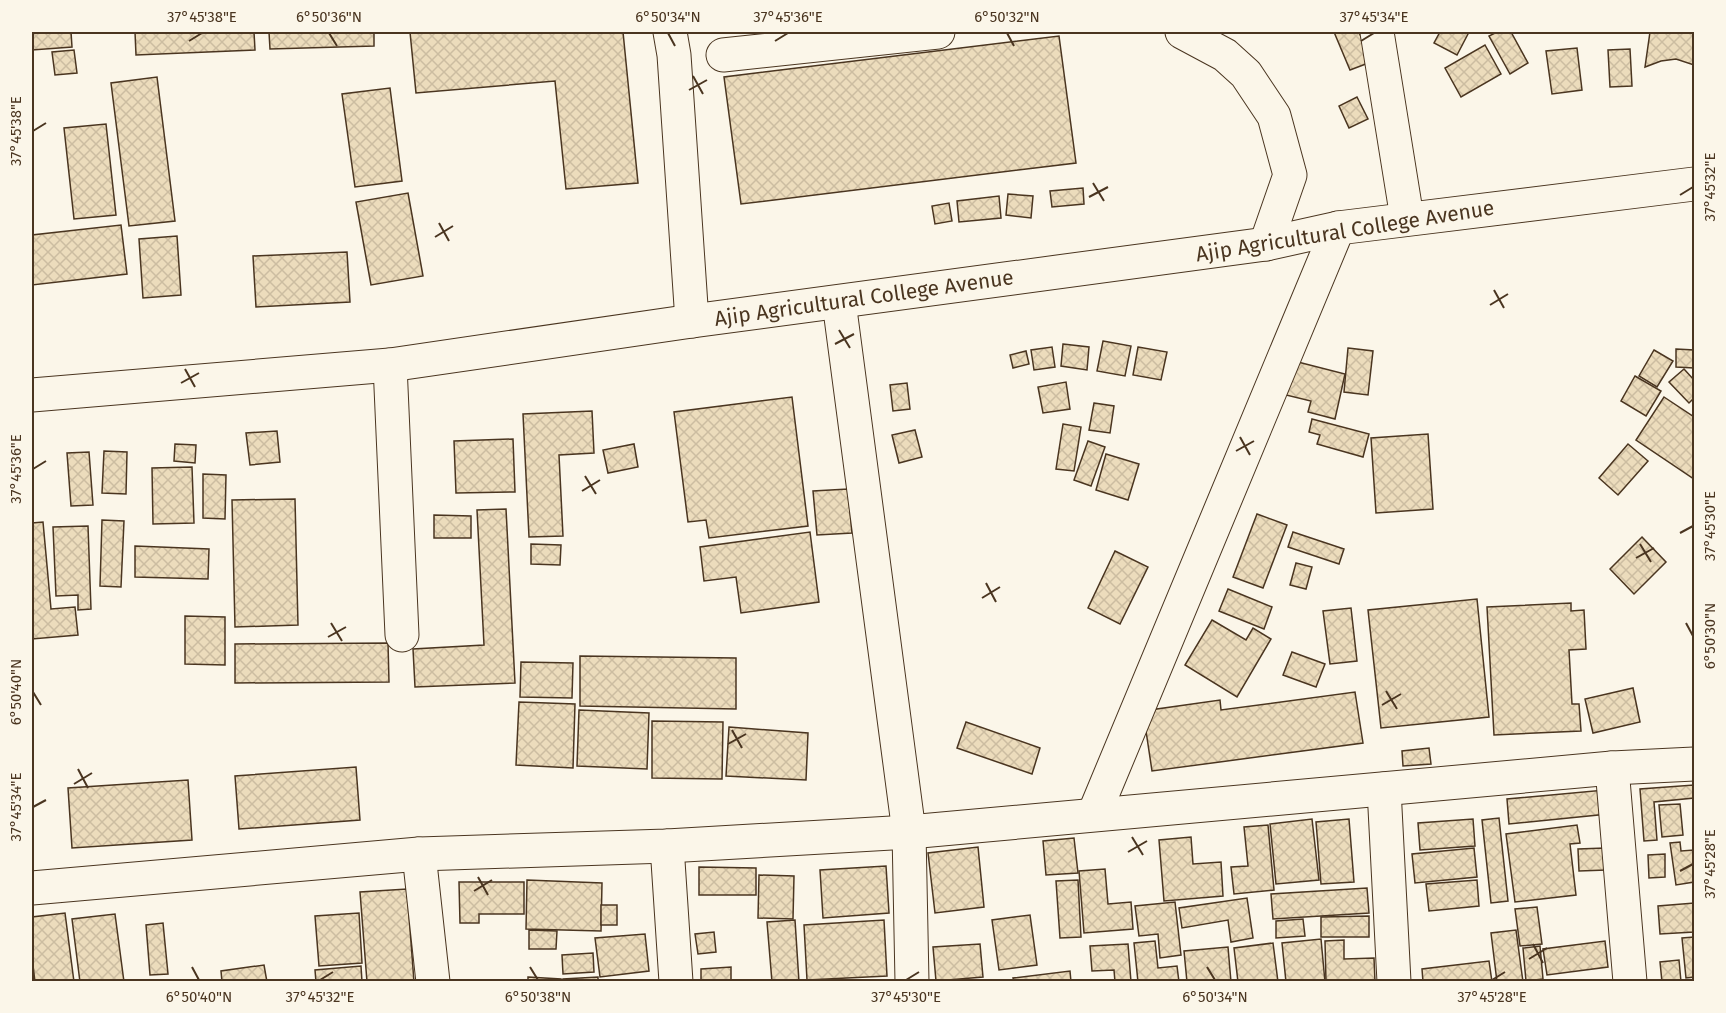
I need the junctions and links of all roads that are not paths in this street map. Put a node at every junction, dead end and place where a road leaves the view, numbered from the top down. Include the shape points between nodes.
1 (670, 32) edge
2 (938, 32) edge
3 (1182, 32) edge
4 (1377, 32) edge
5 (723, 55) dead end
6 (1695, 184) edge
7 (1407, 218) junction
8 (1338, 228) junction
9 (1266, 244) junction
10 (839, 302) junction
11 (692, 321) junction
12 (390, 365) junction
13 (32, 395) edge
14 (402, 635) dead end
15 (1695, 764) edge
16 (1612, 768) junction
17 (1384, 789) junction
18 (1094, 814) junction
19 (909, 832) junction
20 (667, 846) junction
21 (419, 854) junction
22 (32, 888) edge
23 (433, 981) edge
24 (676, 981) edge
25 (912, 981) edge
26 (1394, 981) edge
27 (1630, 981) edge

1 - 11 street
2 - 5 street
3 - 9 street via 1225,55 1246,74 1274,116 1290,175
4 - 7 street
6 - 7 street, Ajip Agricultural College Avenue
7 - 8 street, Ajip Agricultural College Avenue
8 - 9 street, Ajip Agricultural College Avenue
8 - 18 street
9 - 10 street, Ajip Agricultural College Avenue
10 - 11 street, Ajip Agricultural College Avenue
10 - 19 street
11 - 12 street, Ajip Agricultural College Avenue
12 - 13 street, Ajip Agricultural College Avenue
12 - 14 street
15 - 16 street
16 - 17 street
16 - 27 street
17 - 18 street
17 - 26 street
18 - 19 street
19 - 20 street
19 - 25 street
20 - 21 street
20 - 24 street
21 - 22 street
21 - 23 street

